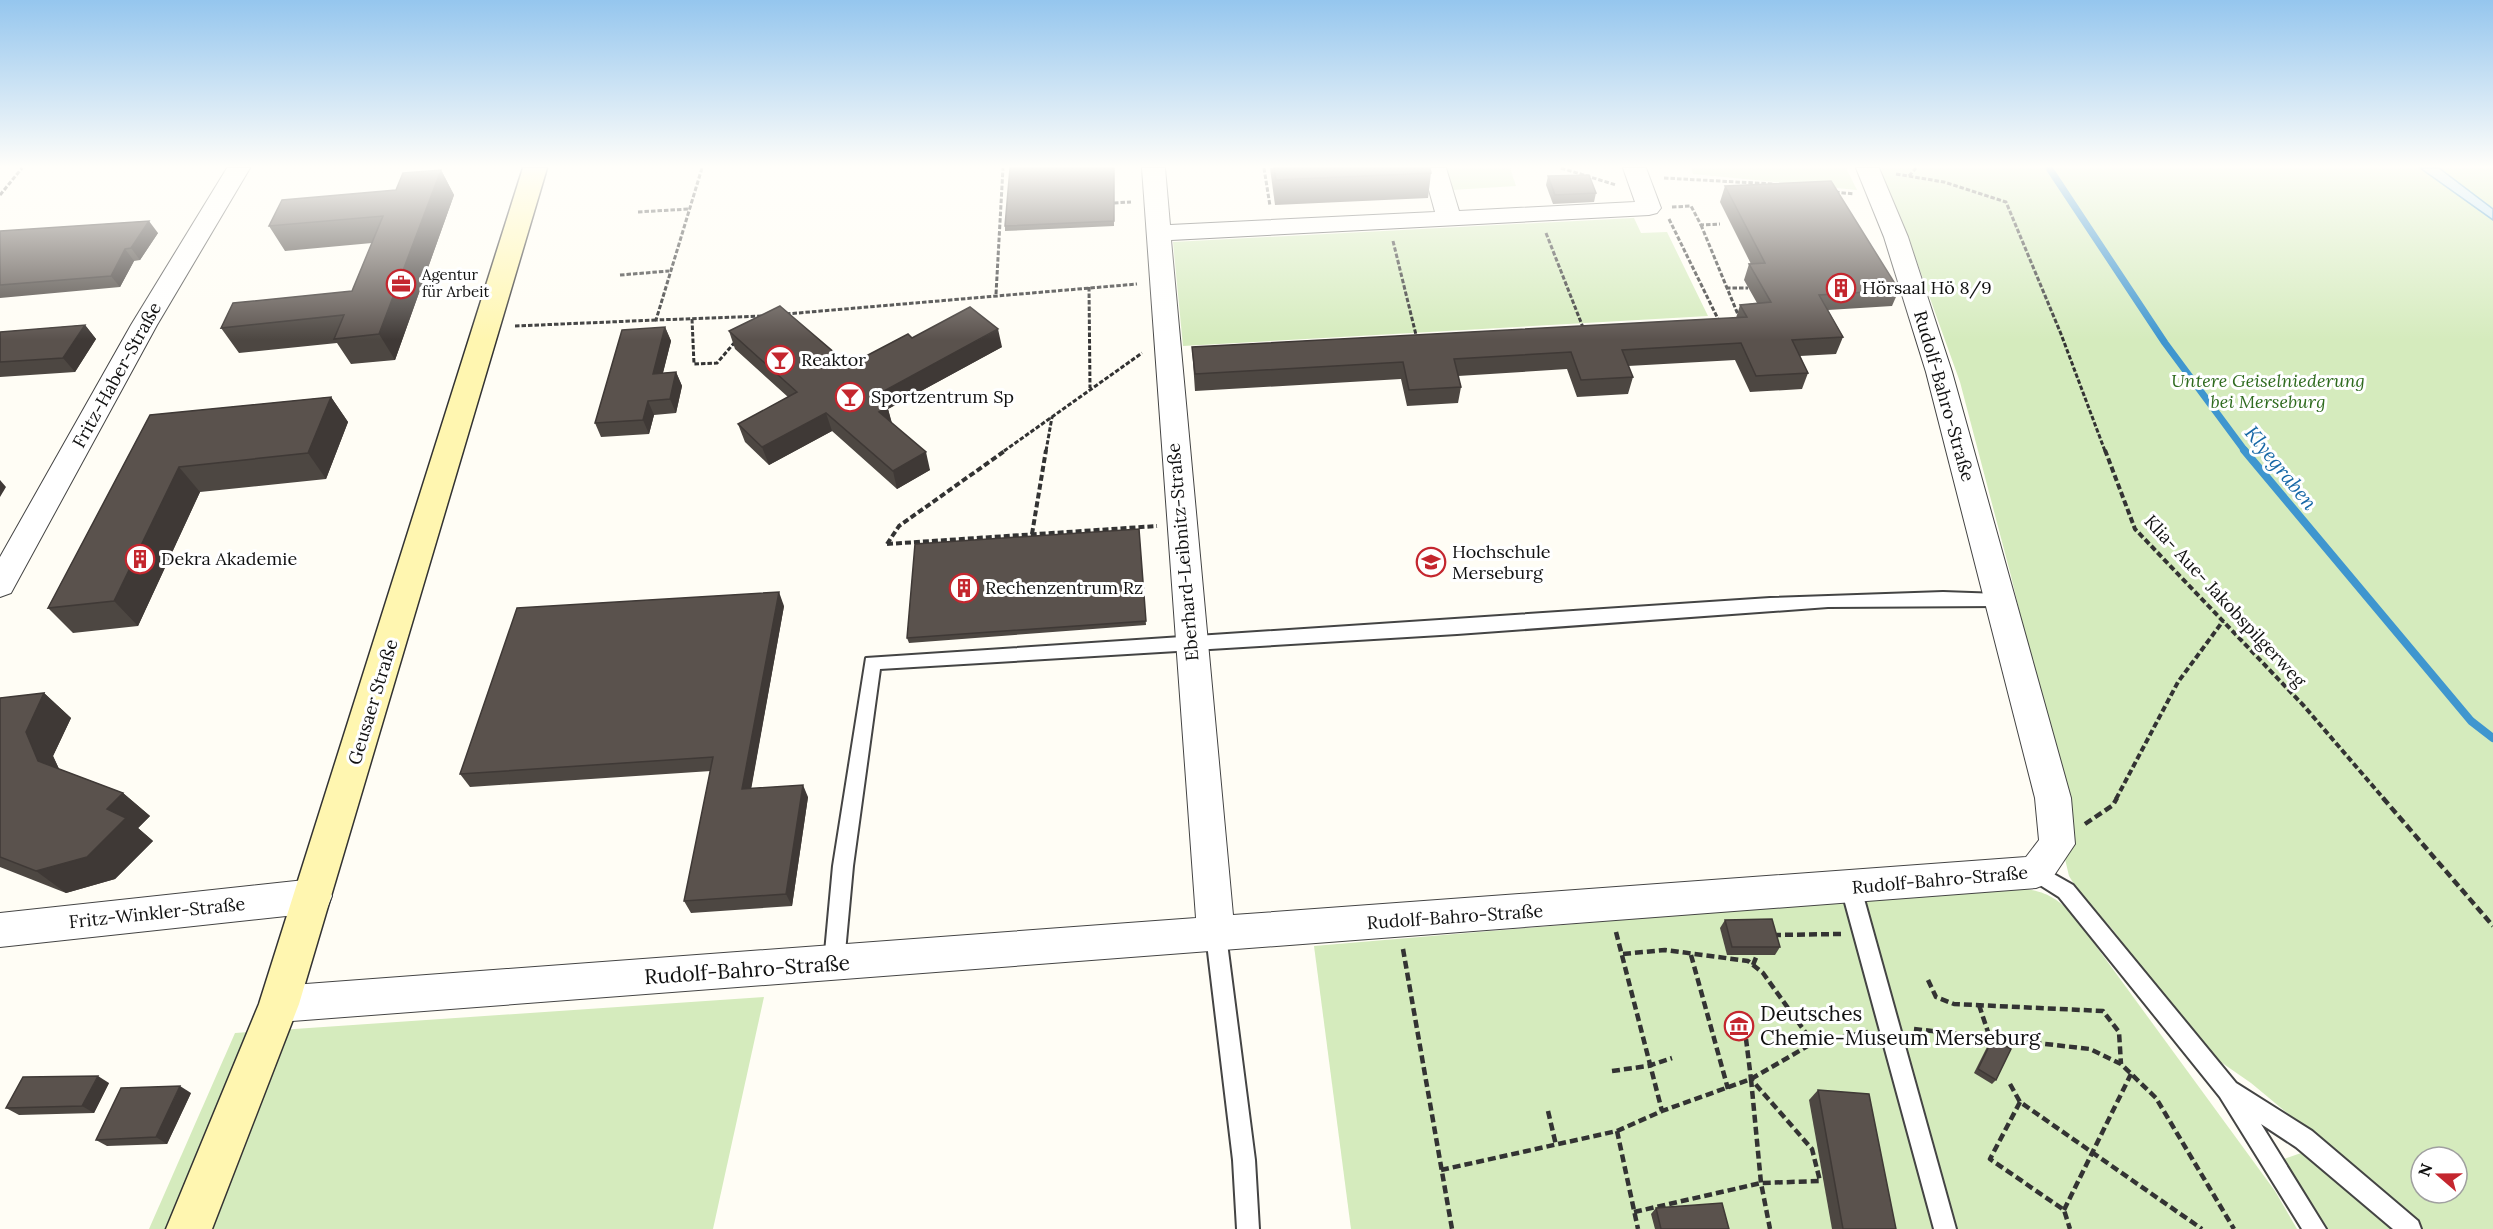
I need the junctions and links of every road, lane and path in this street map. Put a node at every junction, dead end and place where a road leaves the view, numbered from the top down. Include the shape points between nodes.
1 (204, 225) edge
2 (518, 225) edge
3 (683, 225) edge
4 (1000, 225) edge
5 (1157, 225) edge
6 (1305, 225) edge
7 (1389, 225) edge
8 (1543, 225) edge
9 (1673, 225) edge
10 (1701, 225) edge
11 (1891, 225) edge
12 (2016, 225) edge
13 (1158, 233) junction
14 (669, 271) junction
15 (620, 275) dead end
16 (1162, 283) junction
17 (1089, 287) junction
18 (1726, 288) junction
19 (1748, 288) edge
20 (996, 294) junction
21 (781, 314) edge
22 (769, 315) edge
23 (757, 316) junction
24 (692, 319) junction
25 (656, 320) junction
26 (1741, 321) edge
27 (751, 324) edge
28 (1709, 325) edge
29 (487, 328) junction
30 (1573, 332) edge
31 (737, 340) edge
32 (1417, 341) edge
33 (1167, 345) junction
34 (1090, 388) junction
35 (1052, 416) junction
36 (1181, 526) junction
37 (1032, 533) junction
38 (1031, 543) edge
39 (0, 585) edge
40 (2000, 600) junction
41 (2223, 621) junction
42 (1191, 644) junction
43 (2057, 844) junction
44 (2036, 872) junction
45 (1851, 888) junction
46 (314, 896) junction
47 (1608, 906) junction
48 (1396, 921) junction
49 (2493, 926) edge
50 (0, 930) edge
51 (1865, 934) junction
52 (1215, 935) junction
53 (1770, 935) edge
54 (1623, 954) junction
55 (1691, 955) junction
56 (1757, 955) edge
57 (834, 963) junction
58 (1753, 965) junction
59 (1928, 980) dead end
60 (279, 1004) junction
61 (1979, 1005) junction
62 (1888, 1028) junction
63 (1990, 1038) junction
64 (1746, 1039) dead end
65 (1813, 1043) junction
66 (1672, 1058) dead end
67 (2121, 1064) junction
68 (1648, 1066) junction
69 (1612, 1071) dead end
70 (2131, 1074) junction
71 (1751, 1078) junction
72 (2010, 1084) dead end
73 (1728, 1089) junction
74 (2228, 1090) junction
75 (2020, 1102) junction
76 (1548, 1111) dead end
77 (1662, 1111) junction
78 (1617, 1131) junction
79 (1556, 1146) junction
80 (2093, 1153) junction
81 (1441, 1170) junction
82 (1761, 1183) junction
83 (2064, 1210) junction
84 (1634, 1212) junction
85 (189, 1229) edge
86 (1248, 1229) edge
87 (1452, 1229) edge
88 (1638, 1229) edge
89 (1770, 1229) edge
90 (1945, 1229) edge
91 (2070, 1229) edge
92 (2202, 1229) edge
93 (2234, 1229) edge
94 (2315, 1229) edge
95 (2410, 1229) edge

1 - 39 street, Fritz-Haber-Straße via 144,325
2 - 29 street, Geusaer Straße
3 - 14 path
4 - 20 path
5 - 13 street, Eberhard-Leibnitz-Straße
6 - 13 street
7 - 32 path
8 - 30 path via 1585,332
9 - 28 path via 1721,324
10 - 18 path
11 - 40 street, Rudolf-Bahro-Straße via 1939,372
12 - 41 path, Klia- Aue- Jakobspilgerweg via 2135,529
13 - 16 street, Eberhard-Leibnitz-Straße
14 - 15 path
14 - 25 path
16 - 17 path
16 - 33 street, Eberhard-Leibnitz-Straße
17 - 20 path
17 - 34 path
18 - 19 path
18 - 26 path
20 - 21 path
22 - 23 path
23 - 24 path
23 - 27 path
24 - 25 path
24 - 31 path via 694,364 717,363
25 - 29 path
29 - 46 street, Geusaer Straße
33 - 34 path via 1152,346
33 - 36 street, Eberhard-Leibnitz-Straße
34 - 35 path
35 - 37 path
35 - 37 path via 899,526 887,544
36 - 37 path
36 - 42 street, Eberhard-Leibnitz-Straße
37 - 38 path
40 - 42 lane via 1932,597
40 - 43 street, Rudolf-Bahro-Straße via 2053,798
41 - 43 path via 2178,682 2113,805
41 - 49 path, Klia- Aue- Jakobspilgerweg via 2304,706
42 - 52 street, Eberhard-Leibnitz-Straße
42 - 57 lane via 872,663 843,866
43 - 44 street, Rudolf-Bahro-Straße
44 - 45 street, Rudolf-Bahro-Straße
44 - 74 lane via 2066,891
45 - 47 street, Rudolf-Bahro-Straße
45 - 51 lane
46 - 50 street, Fritz-Winkler-Straße
46 - 60 street, Geusaer Straße
47 - 48 street, Rudolf-Bahro-Straße
47 - 54 path
48 - 52 street, Rudolf-Bahro-Straße
48 - 81 path
51 - 53 path
51 - 62 lane
52 - 57 street, Rudolf-Bahro-Straße
52 - 86 lane via 1244,1160
54 - 55 path via 1665,950
54 - 68 path
55 - 58 path
55 - 73 path
56 - 58 path
57 - 60 street, Rudolf-Bahro-Straße
58 - 65 path via 1763,973
59 - 61 path via 1936,997 1954,1004
60 - 85 street, Geusaer Straße
61 - 63 path
61 - 67 path via 2103,1011 2119,1032
62 - 63 path
62 - 65 path
62 - 90 lane
63 - 67 path via 2090,1049
64 - 71 path
65 - 71 path
66 - 68 path
67 - 70 path
68 - 69 path
68 - 77 path
70 - 80 path
70 - 93 path via 2157,1098
71 - 73 path
71 - 82 path
71 - 82 path via 1812,1149 1820,1181
72 - 75 path
73 - 77 path
74 - 94 lane
74 - 95 lane via 2304,1139
75 - 80 path
75 - 83 path via 1990,1160
76 - 79 path
77 - 78 path
78 - 79 path
78 - 84 path
79 - 81 path
80 - 83 path
80 - 92 path
81 - 87 path
82 - 84 path
82 - 89 path
83 - 91 path
84 - 88 path

